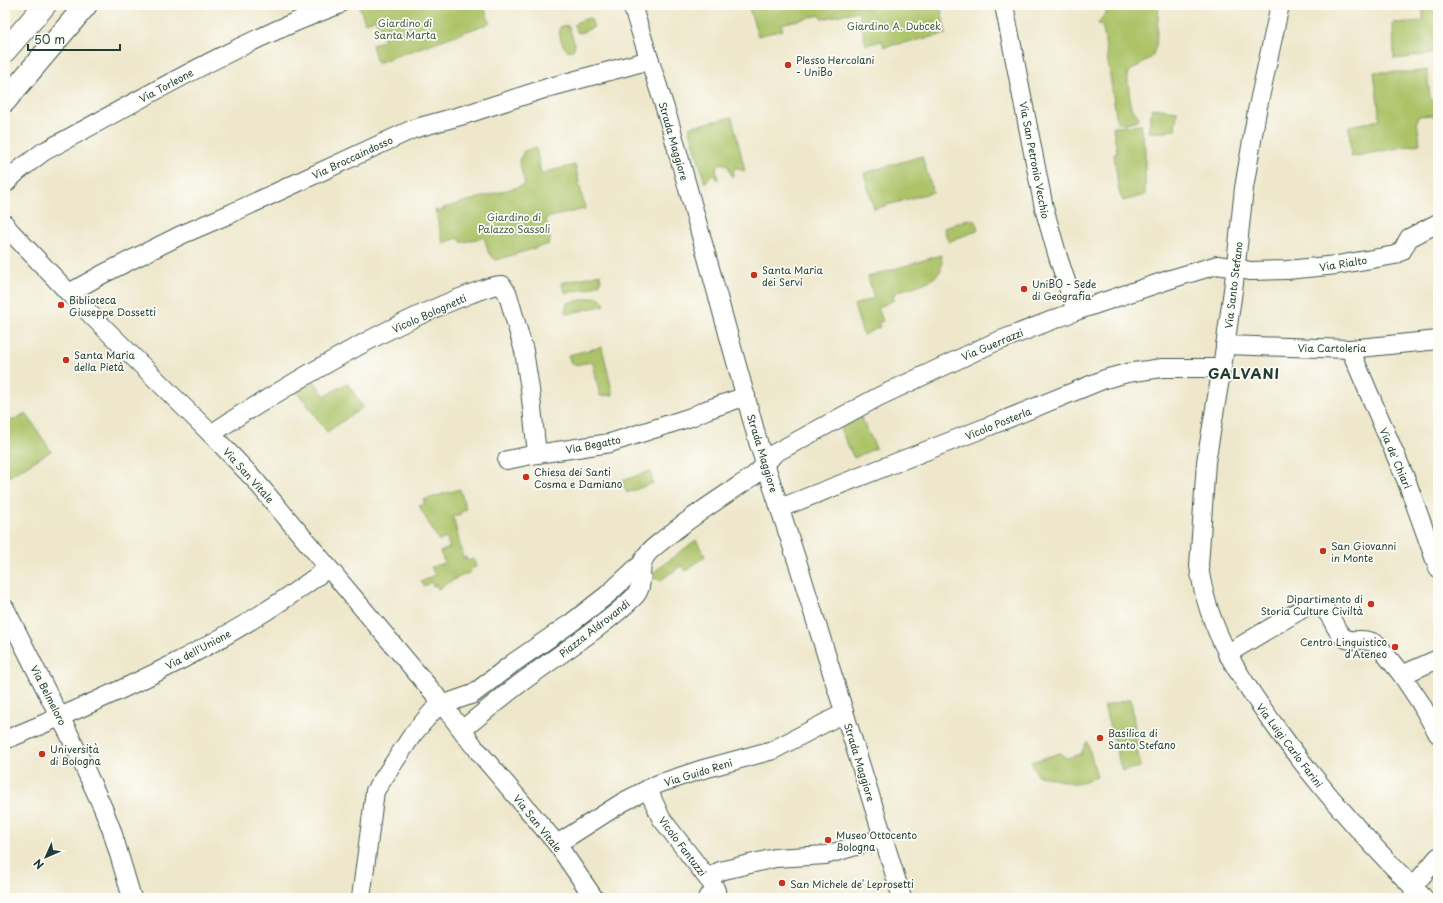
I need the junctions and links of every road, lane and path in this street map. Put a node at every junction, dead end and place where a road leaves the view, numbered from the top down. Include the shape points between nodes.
1 (45, 5) edge
2 (86, 5) edge
3 (338, 5) edge
4 (632, 5) edge
5 (1004, 5) edge
6 (1280, 5) edge
7 (5, 51) edge
8 (650, 60) junction
9 (5, 100) edge
10 (5, 184) edge
11 (1438, 223) edge
12 (5, 224) edge
13 (1236, 268) junction
14 (69, 293) junction
15 (1076, 311) junction
16 (1438, 340) edge
17 (1225, 345) junction
18 (1350, 349) junction
19 (1222, 368) junction
20 (746, 396) junction
21 (211, 434) junction
22 (537, 454) junction
23 (507, 460) dead end
24 (765, 463) junction
25 (780, 508) junction
26 (642, 564) junction
27 (1199, 566) joint
28 (328, 568) junction
29 (1438, 568) edge
30 (5, 608) edge
31 (1227, 654) junction
32 (1438, 659) edge
33 (513, 663) junction
34 (1402, 675) junction
35 (525, 679) junction
36 (442, 705) junction
37 (844, 713) junction
38 (60, 718) junction
39 (462, 730) junction
40 (1438, 734) edge
41 (5, 740) edge
42 (648, 789) junction
43 (883, 838) junction
44 (557, 844) junction
45 (1438, 858) edge
46 (708, 878) junction
47 (1417, 895) edge
48 (132, 898) edge
49 (361, 898) edge
50 (594, 898) edge
51 (707, 898) edge
52 (902, 898) edge

1 - 7 main road
2 - 9 main road
3 - 10 street, Via Torleone via 289,24 210,62 43,152
4 - 8 street, Strada Maggiore
5 - 15 street, Via San Petronio Vecchio via 1044,208
6 - 13 street, Via Santo Stefano via 1249,151
8 - 14 street, Via Broccaindosso via 413,129 175,238
8 - 20 street, Strada Maggiore
11 - 13 street, Via Rialto via 1409,238 1402,251 1395,254 1337,265 1295,269 1250,271
12 - 14 street, Via San Vitale
13 - 15 street, Via Guerrazzi via 1217,265
13 - 17 street, Via Santo Stefano
14 - 21 street, Via San Vitale
15 - 24 street, Via Guerrazzi via 993,343 900,386 774,453
16 - 18 street, Via Cartoleria
17 - 18 street, Via Cartoleria
17 - 19 street, Via Santo Stefano
18 - 29 street, Via de' Chiari via 1407,482
19 - 25 street, Vicolo Posterla via 1162,368 1111,377
19 - 27 street, Via Santo Stefano via 1206,462
20 - 22 street, Via Begatto via 610,443
20 - 24 street, Strada Maggiore
21 - 22 street, Vicolo Bolognetti via 343,354 443,304 489,287 502,285 507,292 524,351
21 - 28 street, Via San Vitale via 254,479
22 - 23 street, Via Begatto
24 - 25 street, Strada Maggiore
24 - 26 street, Piazza Aldrovandi via 752,477 669,535 650,551
25 - 37 street, Strada Maggiore
26 - 33 street, Piazza Aldrovandi via 607,596
26 - 35 street, Piazza Aldrovandi via 642,583 636,595 614,615
27 - 31 street, Via Luigi Carlo Farini via 1213,622
28 - 36 street, Via San Vitale
28 - 38 street, Via dell'Unione via 296,592 197,651
30 - 38 street, Via Belmeloro
31 - 34 street via 1307,606 1313,605 1320,606 1326,611 1343,637 1348,640 1368,640 1378,645
31 - 47 street, Via Luigi Carlo Farini via 1272,722 1322,788
32 - 34 street
33 - 35 street
33 - 36 street, Piazza Aldrovandi via 473,694
34 - 40 street
35 - 39 street, Piazza Aldrovandi
36 - 39 street, Via San Vitale
36 - 49 street via 432,712 413,734 375,792
37 - 42 street, Via Guido Reni via 783,747 700,770
37 - 43 street, Strada Maggiore
38 - 41 street, Via dell'Unione
38 - 48 street, Via Belmeloro via 103,808
39 - 44 street, Via San Vitale
42 - 44 street, Via Guido Reni
42 - 46 street, Vicolo Fantuzzi via 661,818
43 - 46 street via 819,856 774,858 720,871
43 - 52 street, Strada Maggiore
44 - 50 street, Via San Vitale
45 - 47 street via 1423,874
46 - 51 street, Vicolo Fantuzzi via 716,891

